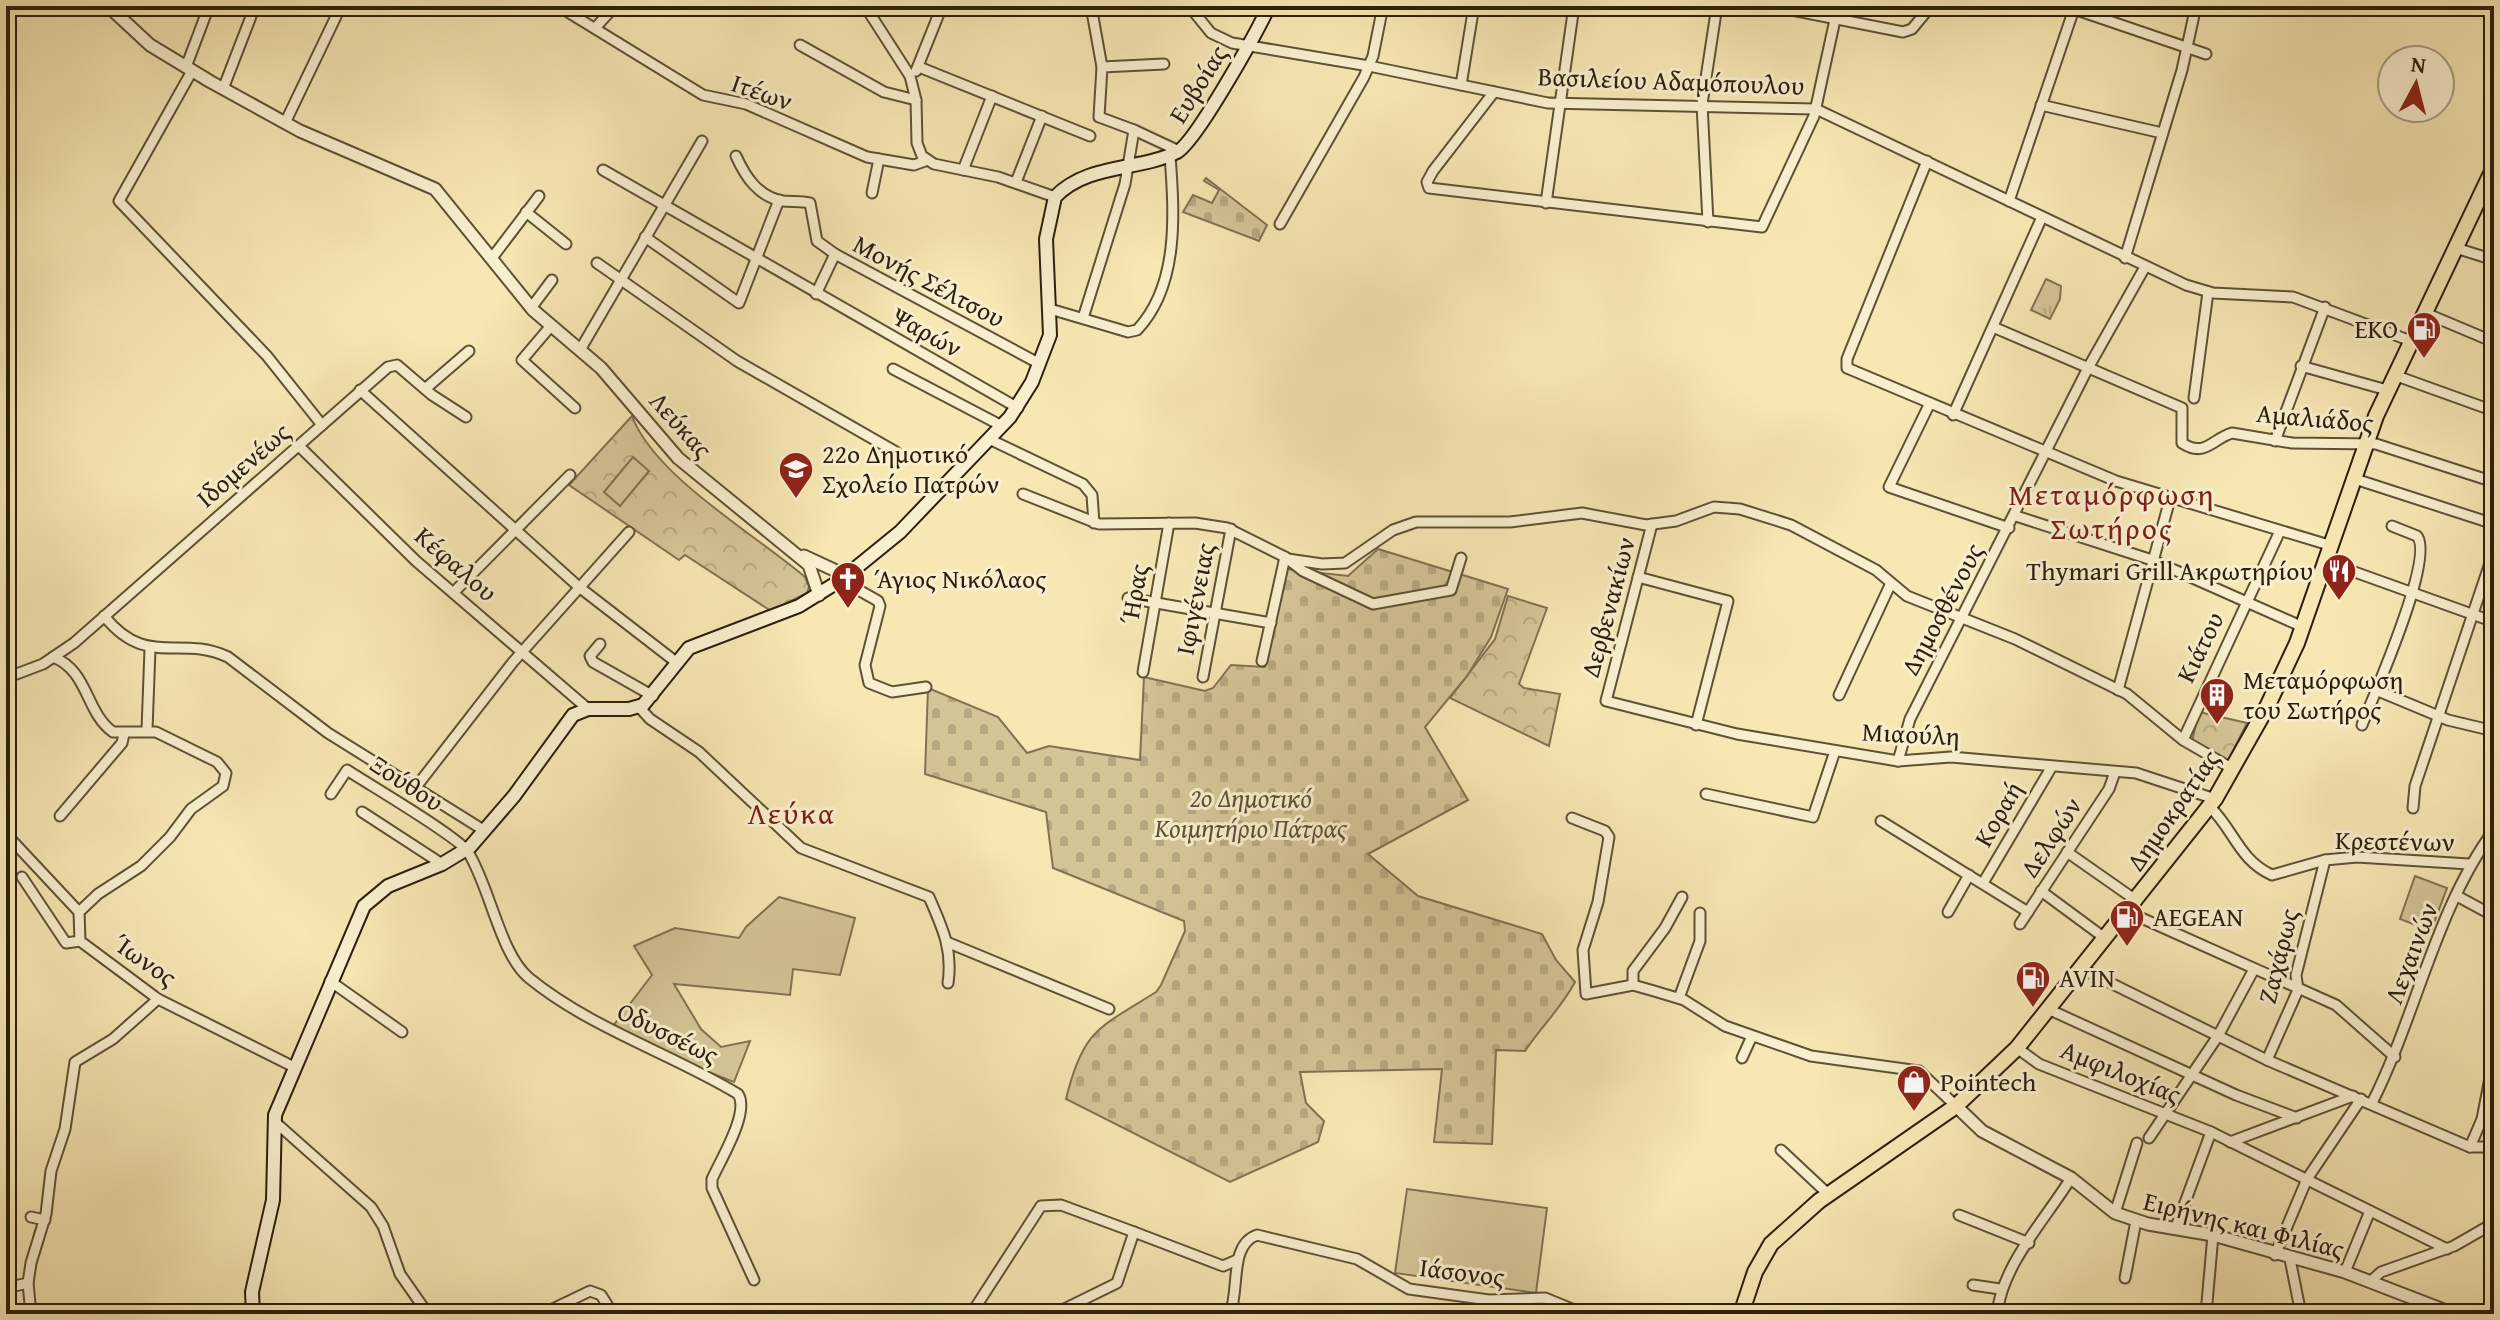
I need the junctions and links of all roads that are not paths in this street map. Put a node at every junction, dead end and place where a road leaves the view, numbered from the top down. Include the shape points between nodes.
1 (209, 6) edge
2 (255, 6) edge
3 (341, 6) edge
4 (558, 6) edge
5 (615, 6) edge
6 (865, 6) edge
7 (942, 6) edge
8 (1091, 6) edge
9 (1189, 6) edge
10 (1269, 6) edge
11 (1383, 6) edge
12 (1474, 6) edge
13 (1574, 6) edge
14 (1717, 6) edge
15 (1771, 6) edge
16 (1838, 6) edge
17 (1931, 6) edge
18 (2196, 6) edge
19 (2074, 7) edge
20 (114, 9) edge
21 (1836, 17) junction
22 (596, 27) junction
23 (800, 45) dead end
24 (1248, 46) junction
25 (2185, 47) junction
26 (2206, 54) dead end
27 (1164, 64) dead end
28 (1369, 66) junction
29 (919, 67) junction
30 (1102, 67) junction
31 (189, 69) junction
32 (910, 76) junction
33 (1461, 85) junction
34 (223, 89) junction
35 (1494, 92) junction
36 (992, 96) junction
37 (916, 100) junction
38 (1702, 104) junction
39 (1560, 105) junction
40 (2041, 105) junction
41 (1816, 109) junction
42 (1042, 116) junction
43 (285, 123) junction
44 (1134, 130) junction
45 (2162, 133) junction
46 (1090, 136) dead end
47 (702, 141) dead end
48 (1174, 153) junction
49 (736, 156) dead end
50 (879, 159) junction
51 (928, 160) junction
52 (1927, 161) junction
53 (1130, 164) junction
54 (2494, 167) edge
55 (603, 170) dead end
56 (963, 170) junction
57 (1016, 182) junction
58 (872, 193) dead end
59 (539, 196) dead end
60 (1055, 197) junction
61 (779, 200) junction
62 (2009, 201) junction
63 (1546, 203) junction
64 (664, 205) junction
65 (526, 212) junction
66 (2042, 217) junction
67 (1708, 222) junction
68 (1280, 224) dead end
69 (645, 237) junction
70 (566, 244) dead end
71 (2456, 248) junction
72 (835, 254) junction
73 (492, 258) junction
74 (2125, 258) junction
75 (757, 259) junction
76 (2494, 260) edge
77 (597, 263) dead end
78 (2145, 267) junction
79 (552, 280) dead end
80 (620, 281) junction
81 (2208, 292) junction
82 (816, 294) junction
83 (2325, 307) junction
84 (531, 308) junction
85 (1050, 309) junction
86 (2425, 313) junction
87 (1083, 318) junction
88 (550, 327) junction
89 (1993, 327) junction
90 (2411, 341) junction
91 (2494, 342) edge
92 (580, 350) junction
93 (469, 351) dead end
94 (1040, 364) junction
95 (2301, 366) junction
96 (2088, 368) junction
97 (893, 369) dead end
98 (2394, 375) junction
99 (425, 389) junction
100 (360, 390) junction
101 (2387, 390) junction
102 (2194, 398) dead end
103 (1929, 405) junction
104 (575, 408) dead end
105 (1018, 408) junction
106 (2494, 411) edge
107 (1953, 415) junction
108 (466, 417) dead end
109 (322, 425) junction
110 (1002, 426) junction
111 (989, 439) junction
112 (2275, 441) junction
113 (2365, 443) junction
114 (299, 446) junction
115 (896, 452) dead end
116 (2047, 455) junction
117 (570, 475) dead end
118 (2352, 478) junction
119 (2494, 482) edge
120 (1023, 494) dead end
121 (2170, 499) junction
122 (2016, 516) junction
123 (1094, 523) junction
124 (1169, 523) junction
125 (1652, 524) junction
126 (2494, 524) edge
127 (2392, 526) dead end
128 (2009, 528) junction
129 (1231, 529) junction
130 (517, 531) junction
131 (2280, 531) junction
132 (629, 532) dead end
133 (2329, 545) junction
134 (2494, 551) edge
135 (796, 552) junction
136 (1287, 558) junction
137 (1461, 558) dead end
138 (2152, 560) junction
139 (2324, 561) junction
140 (1638, 577) junction
141 (844, 578) junction
142 (1891, 583) junction
143 (579, 587) junction
144 (454, 592) junction
145 (2413, 593) junction
146 (819, 595) junction
147 (1128, 598) dead end
148 (2247, 601) junction
149 (1155, 602) junction
150 (1216, 612) junction
151 (2473, 615) junction
152 (104, 616) junction
153 (1962, 617) junction
154 (2494, 622) edge
155 (1271, 623) junction
156 (2303, 627) junction
157 (600, 644) dead end
158 (150, 649) junction
159 (522, 651) junction
160 (53, 657) junction
161 (1262, 661) dead end
162 (676, 662) junction
163 (1143, 672) dead end
164 (1203, 677) dead end
165 (6, 678) edge
166 (926, 687) dead end
167 (2118, 690) junction
168 (2376, 690) junction
169 (1839, 695) dead end
170 (653, 696) junction
171 (1606, 701) joint
172 (639, 707) junction
173 (588, 709) junction
174 (2439, 715) junction
175 (1696, 725) junction
176 (2362, 725) dead end
177 (147, 730) junction
178 (2494, 731) edge
179 (124, 734) junction
180 (2183, 740) junction
181 (1835, 751) junction
182 (1898, 761) junction
183 (2051, 768) junction
184 (2233, 769) junction
185 (2115, 772) junction
186 (416, 787) junction
187 (331, 794) dead end
188 (1706, 794) dead end
189 (2213, 803) junction
190 (2413, 808) dead end
191 (362, 812) dead end
192 (60, 816) dead end
193 (1572, 818) dead end
194 (1881, 821) dead end
195 (2494, 830) edge
196 (485, 831) junction
197 (6, 834) edge
198 (467, 850) junction
199 (2067, 852) junction
200 (2325, 860) junction
201 (442, 864) junction
202 (2469, 864) junction
203 (1969, 875) junction
204 (22, 877) dead end
205 (1983, 883) junction
206 (2041, 891) junction
207 (2457, 896) junction
208 (1682, 897) dead end
209 (2132, 907) junction
210 (79, 912) junction
211 (1948, 912) dead end
212 (2028, 912) junction
213 (1700, 913) dead end
214 (2494, 916) edge
215 (2020, 924) dead end
216 (2106, 939) junction
217 (80, 941) junction
218 (949, 943) junction
219 (2082, 969) junction
220 (2253, 971) junction
221 (330, 981) junction
222 (948, 983) dead end
223 (1633, 985) junction
224 (2298, 990) junction
225 (1679, 998) junction
226 (158, 999) junction
227 (1109, 1009) dead end
228 (2048, 1009) junction
229 (402, 1032) dead end
230 (1752, 1036) junction
231 (2218, 1036) junction
232 (2017, 1048) junction
233 (2395, 1057) junction
234 (2494, 1057) edge
235 (1742, 1058) dead end
236 (2267, 1060) junction
237 (294, 1067) junction
238 (2193, 1075) junction
239 (2357, 1097) junction
240 (2372, 1103) junction
241 (1956, 1106) junction
242 (2166, 1113) junction
243 (2297, 1118) junction
244 (274, 1121) junction
245 (2211, 1132) junction
246 (2149, 1138) dead end
247 (2230, 1142) junction
248 (2137, 1143) dead end
249 (2470, 1147) junction
250 (2494, 1147) edge
251 (1781, 1150) dead end
252 (2071, 1178) junction
253 (2307, 1179) junction
254 (1828, 1194) junction
255 (2370, 1211) junction
256 (2115, 1213) junction
257 (1959, 1215) dead end
258 (31, 1217) dead end
259 (45, 1220) junction
260 (2136, 1221) junction
261 (2494, 1223) edge
262 (2176, 1227) junction
263 (1134, 1232) junction
264 (2213, 1235) junction
265 (2029, 1243) junction
266 (2447, 1249) junction
267 (2275, 1255) junction
268 (2290, 1259) junction
269 (1237, 1260) junction
270 (2345, 1272) junction
271 (2125, 1278) dead end
272 (754, 1280) dead end
273 (2371, 1281) junction
274 (28, 1283) junction
275 (1973, 1285) dead end
276 (6, 1288) edge
277 (2000, 1289) junction
278 (974, 1311) edge
279 (1745, 1313) edge
280 (31, 1314) edge
281 (253, 1314) edge
282 (428, 1314) edge
283 (542, 1314) edge
284 (613, 1314) edge
285 (1025, 1314) edge
286 (1054, 1314) edge
287 (1230, 1314) edge
288 (1584, 1314) edge
289 (1997, 1314) edge
290 (2064, 1314) edge
291 (2088, 1314) edge
292 (2206, 1314) edge
293 (2301, 1314) edge
294 (2454, 1314) edge

1 - 31 street
2 - 34 street
3 - 43 street
4 - 22 street, Ιτέων
5 - 22 street
6 - 32 street
7 - 29 street
8 - 30 street
9 - 24 street, Βασιλείου Αδαμόπουλου via 1211,33
10 - 24 main road, Ευβοίας
11 - 28 street
12 - 33 street
13 - 39 street
14 - 38 street
15 - 21 street
16 - 21 street
17 - 21 street via 1905,32
18 - 25 street
19 - 25 street
19 - 40 street
20 - 31 street, Λεύκας via 150,45
21 - 41 street
22 - 50 street, Ιτέων via 615,44 703,95 746,104 832,144
23 - 37 street, Ιτέων via 884,92
24 - 28 street, Βασιλείου Αδαμόπουλου
24 - 48 main road, Ευβοίας via 1196,132
25 - 26 street
25 - 45 street
27 - 30 street
28 - 33 street, Βασιλείου Αδαμόπουλου
28 - 68 street
29 - 32 street
29 - 36 street
30 - 44 street via 1099,117
31 - 34 street, Λεύκας
31 - 109 street via 119,201 267,356
32 - 37 street
33 - 35 street, Βασιλείου Αδαμόπουλου
34 - 43 street, Λεύκας
35 - 39 street, Βασιλείου Αδαμόπουλου
35 - 63 street via 1427,186
36 - 42 street
36 - 56 street
37 - 51 street via 917,143
38 - 39 street, Βασιλείου Αδαμόπουλου
38 - 41 street, Βασιλείου Αδαμόπουλου
38 - 67 street
39 - 63 street
40 - 45 street
40 - 62 street
41 - 52 street, Βασιλείου Αδαμόπουλου
41 - 67 street via 1764,226
42 - 46 street
42 - 57 street
43 - 73 street, Λεύκας via 427,184
44 - 48 street
44 - 53 street
45 - 74 street
47 - 64 street
48 - 53 main road, Ευβοίας
48 - 87 street via 1174,232 1160,286 1137,330
49 - 61 street via 755,186
50 - 51 street, Ιτέων via 914,165
50 - 58 street
51 - 56 street, Ιτέων
52 - 62 street, Βασιλείου Αδαμόπουλου
52 - 103 street via 1846,364 1853,373
53 - 60 main road, Ευβοίας via 1081,180
53 - 87 street
54 - 71 main road, Δημοκρατίας
55 - 64 street, Ψαρών
56 - 57 street, Ιτέων
57 - 60 street, Ιτέων
59 - 65 street
60 - 85 main road via 1046,239
61 - 72 street via 810,203 817,241
61 - 75 street
62 - 66 street, Βασιλείου Αδαμόπουλου
63 - 67 street
64 - 69 street
64 - 75 street, Ψαρών
65 - 70 street
65 - 73 street
66 - 74 street, Βασιλείου Αδαμόπουλου
66 - 89 street
69 - 75 street via 736,303
69 - 80 street
71 - 76 street
71 - 86 main road, Δημοκρατίας
72 - 82 street, Μονής Σέλτσου
72 - 94 street, Μονής Σέλτσου
73 - 84 street, Λεύκας
74 - 78 street, Βασιλείου Αδαμόπουλου
75 - 82 street, Ψαρών
77 - 80 street
78 - 81 street, Βασιλείου Αδαμόπουλου
78 - 96 street, Δημοσθένους
79 - 84 street
80 - 92 street
80 - 115 street via 746,367
81 - 83 street, Βασιλείου Αδαμόπουλου via 2282,295
81 - 102 street
82 - 105 street, Ψαρών
83 - 90 street, Βασιλείου Αδαμόπουλου
83 - 95 street
84 - 88 street, Λεύκας
85 - 87 street
85 - 94 main road via 1050,335
86 - 90 main road, Δημοκρατίας
86 - 91 street
88 - 92 street, Λεύκας
88 - 104 street via 522,360
89 - 96 street, Αμαλιάδος
89 - 107 street
90 - 98 main road, Δημοκρατίας
92 - 135 street, Λεύκας via 692,471
93 - 99 street
94 - 105 main road
95 - 101 street
95 - 112 street
96 - 112 street, Αμαλιάδος via 2182,408 2182,443 2189,447 2210,448 2232,433
96 - 116 street, Δημοσθένους
97 - 110 street
98 - 101 main road, Δημοκρατίας
98 - 106 street
99 - 100 street, Ιδομενέως via 397,365
99 - 108 street, Ιδομενέως
100 - 109 street, Ιδομενέως
100 - 130 street
101 - 113 main road, Δημοκρατίας
103 - 107 street
103 - 128 street via 1889,487
105 - 110 main road
107 - 116 street
109 - 114 street, Ιδομενέως
110 - 111 main road
111 - 123 street via 1083,484 1092,495
111 - 141 main road via 900,532
112 - 113 street, Αμαλιάδος
113 - 118 main road, Δημοκρατίας
113 - 119 street, Αμαλιάδος
114 - 144 street, Κέφαλου
114 - 152 street, Ιδομενέως
116 - 121 street
116 - 122 street, Δημοσθένους
117 - 130 street
118 - 126 street
118 - 133 main road, Δημοκρατίας
120 - 123 street
121 - 131 street
121 - 138 street
122 - 128 street, Δημοσθένους
122 - 138 street
123 - 124 street
124 - 129 street
124 - 149 street, Ήρας
125 - 136 street via 1582,513 1510,522 1416,522 1393,530 1341,564
125 - 140 street, Δερβενακίων
125 - 142 street via 1714,507 1740,509 1787,523
127 - 145 street via 2421,540
128 - 153 street, Δημοσθένους
129 - 136 street
129 - 150 street, Ιφιγένειας
130 - 143 street
130 - 144 street
131 - 133 street
131 - 148 street, Κιάτου
132 - 143 street
133 - 139 main road, Δημοκρατίας
134 - 151 street
135 - 141 street
135 - 146 street, Λεύκας via 814,573
136 - 137 street via 1373,604 1451,590
136 - 155 street
138 - 148 street
138 - 167 street
139 - 145 street
139 - 156 main road, Δημοκρατίας
140 - 171 street, Δερβενακίων
140 - 175 street via 1728,601
141 - 146 main road
141 - 166 street via 880,606 866,658 869,683 892,692
142 - 153 street via 1907,596
142 - 169 street
143 - 159 street
143 - 162 street
144 - 159 street, Κέφαλου
145 - 151 street
145 - 168 street
146 - 162 main road via 702,642
147 - 149 street
148 - 156 street
148 - 180 street, Κιάτου
149 - 150 street
149 - 163 street, Ήρας
150 - 155 street
150 - 164 street, Ιφιγένειας
151 - 154 street
151 - 174 street
152 - 158 street via 134,643
152 - 160 street, Ιδομενέως
153 - 167 street
153 - 182 street, Δημοσθένους via 1910,719
155 - 161 street
156 - 184 main road, Δημοκρατίας
157 - 170 street via 590,656 593,662
158 - 177 street
158 - 186 street via 209,651 228,657 320,727
159 - 173 street, Κέφαλου
159 - 186 street
160 - 165 street, Ιδομενέως
160 - 179 street via 75,672 102,723 115,734
162 - 170 main road
167 - 180 street
168 - 174 street
168 - 176 street
170 - 172 main road
171 - 175 street, Μιαούλη
172 - 173 main road
172 - 218 street via 699,752 801,848 929,897
173 - 196 main road via 570,718
174 - 178 street
174 - 190 street via 2413,792
175 - 181 street, Μιαούλη
177 - 179 street
177 - 210 street via 217,762 226,778 147,861
179 - 192 street
180 - 184 street
181 - 182 street, Μιαούλη
181 - 188 street via 1813,817
182 - 183 street, Μιαούλη via 1951,757
183 - 185 street, Μιαούλη
183 - 205 street, Κοραή
184 - 189 main road, Δημοκρατίας
185 - 189 street, Μιαούλη via 2147,775
185 - 199 street, Δελφών
186 - 196 street
187 - 198 street, Ξούθου via 347,770
189 - 200 street, Κρεστένων via 2250,862 2268,874
189 - 209 main road, Δημοκρατίας
191 - 201 street
193 - 223 street via 1609,837 1583,950 1586,994
194 - 203 street
195 - 202 street, Λεχαινών
196 - 198 main road
197 - 210 street
198 - 201 main road
198 - 272 street, Οδυσσέως via 513,960 529,978 604,1028 738,1094 741,1114 712,1188
199 - 206 street, Δελφών
199 - 209 street, Λεχαινών
200 - 202 street, Κρεστένων via 2373,857
200 - 224 street, Ζαχάρως via 2296,975
201 - 221 main road via 372,897 359,913
202 - 207 street, Λεχαινών
203 - 205 street
203 - 211 street
204 - 217 street via 66,943
205 - 212 street
206 - 212 street, Δελφών
206 - 216 street
207 - 214 street
207 - 233 street, Λεχαινών
208 - 223 street via 1638,962
209 - 216 main road, Δημοκρατίας
209 - 220 street, Λεχαινών
210 - 217 street, Ίωνος
212 - 215 street, Δελφών
213 - 225 street via 1700,941
216 - 219 main road, Δημοκρατίας
217 - 226 street, Ίωνος
218 - 222 street
218 - 227 street
219 - 228 main road, Δημοκρατίας
219 - 231 street
220 - 224 street, Λεχαινών
220 - 231 street
221 - 229 street
221 - 237 main road
223 - 225 street
224 - 233 street, Λεχαινών via 2345,1011
224 - 236 street, Ζαχάρως
225 - 230 street
226 - 237 street, Ίωνος
226 - 259 street via 113,1039 76,1061
228 - 232 main road, Δημοκρατίας
228 - 238 street
230 - 235 street
230 - 241 street via 1811,1056 1919,1071
231 - 236 street
231 - 238 street
232 - 241 main road, Δημοκρατίας
232 - 242 street, Αμφιλοχίας via 2039,1064
233 - 240 street, Λεχαινών
234 - 249 street via 2482,1119
236 - 239 street
237 - 244 main road
238 - 242 street
238 - 243 street
239 - 240 street
239 - 243 street
239 - 253 street
240 - 249 street
241 - 252 street, Ειρήνης και Φιλίας via 1982,1131
241 - 254 main road, Δημοκρατίας
242 - 245 street, Αμφιλοχίας
242 - 246 street
243 - 247 street
244 - 281 main road via 273,1200 252,1292
244 - 282 street via 371,1207 400,1274
245 - 247 street, Αμφιλοχίας
245 - 262 street
247 - 253 street, Αμφιλοχίας
248 - 256 street
249 - 250 street
251 - 254 street
252 - 256 street, Ειρήνης και Φιλίας
252 - 265 street
253 - 255 street, Αμφιλοχίας
253 - 267 street
254 - 279 main road, Δημοκρατίας via 1771,1244 1755,1272
255 - 266 street, Αμφιλοχίας
255 - 270 street
256 - 260 street, Ειρήνης και Φιλίας
257 - 265 street
258 - 259 street
259 - 274 street
260 - 262 street, Ειρήνης και Φιλίας
260 - 271 street
261 - 266 street
262 - 264 street, Ειρήνης και Φιλίας
263 - 269 street via 1223,1266
263 - 278 street via 1061,1205 1041,1206
263 - 286 street via 1117,1283
264 - 267 street, Ειρήνης και Φιλίας
264 - 292 street
265 - 277 street
266 - 273 street via 2389,1269
267 - 268 street, Ειρήνης και Φιλίας
268 - 270 street, Ειρήνης και Φιλίας
268 - 293 street
269 - 287 street
269 - 288 street, Ιάσονος via 1246,1239 1269,1235 1357,1259 1409,1289 1489,1300 1542,1297
270 - 273 street, Ειρήνης και Φιλίας
273 - 294 street, Ειρήνης και Φιλίας
274 - 276 street
274 - 280 street
275 - 277 street
277 - 289 street
278 - 285 street
283 - 284 street via 590,1291 601,1295
290 - 291 street

